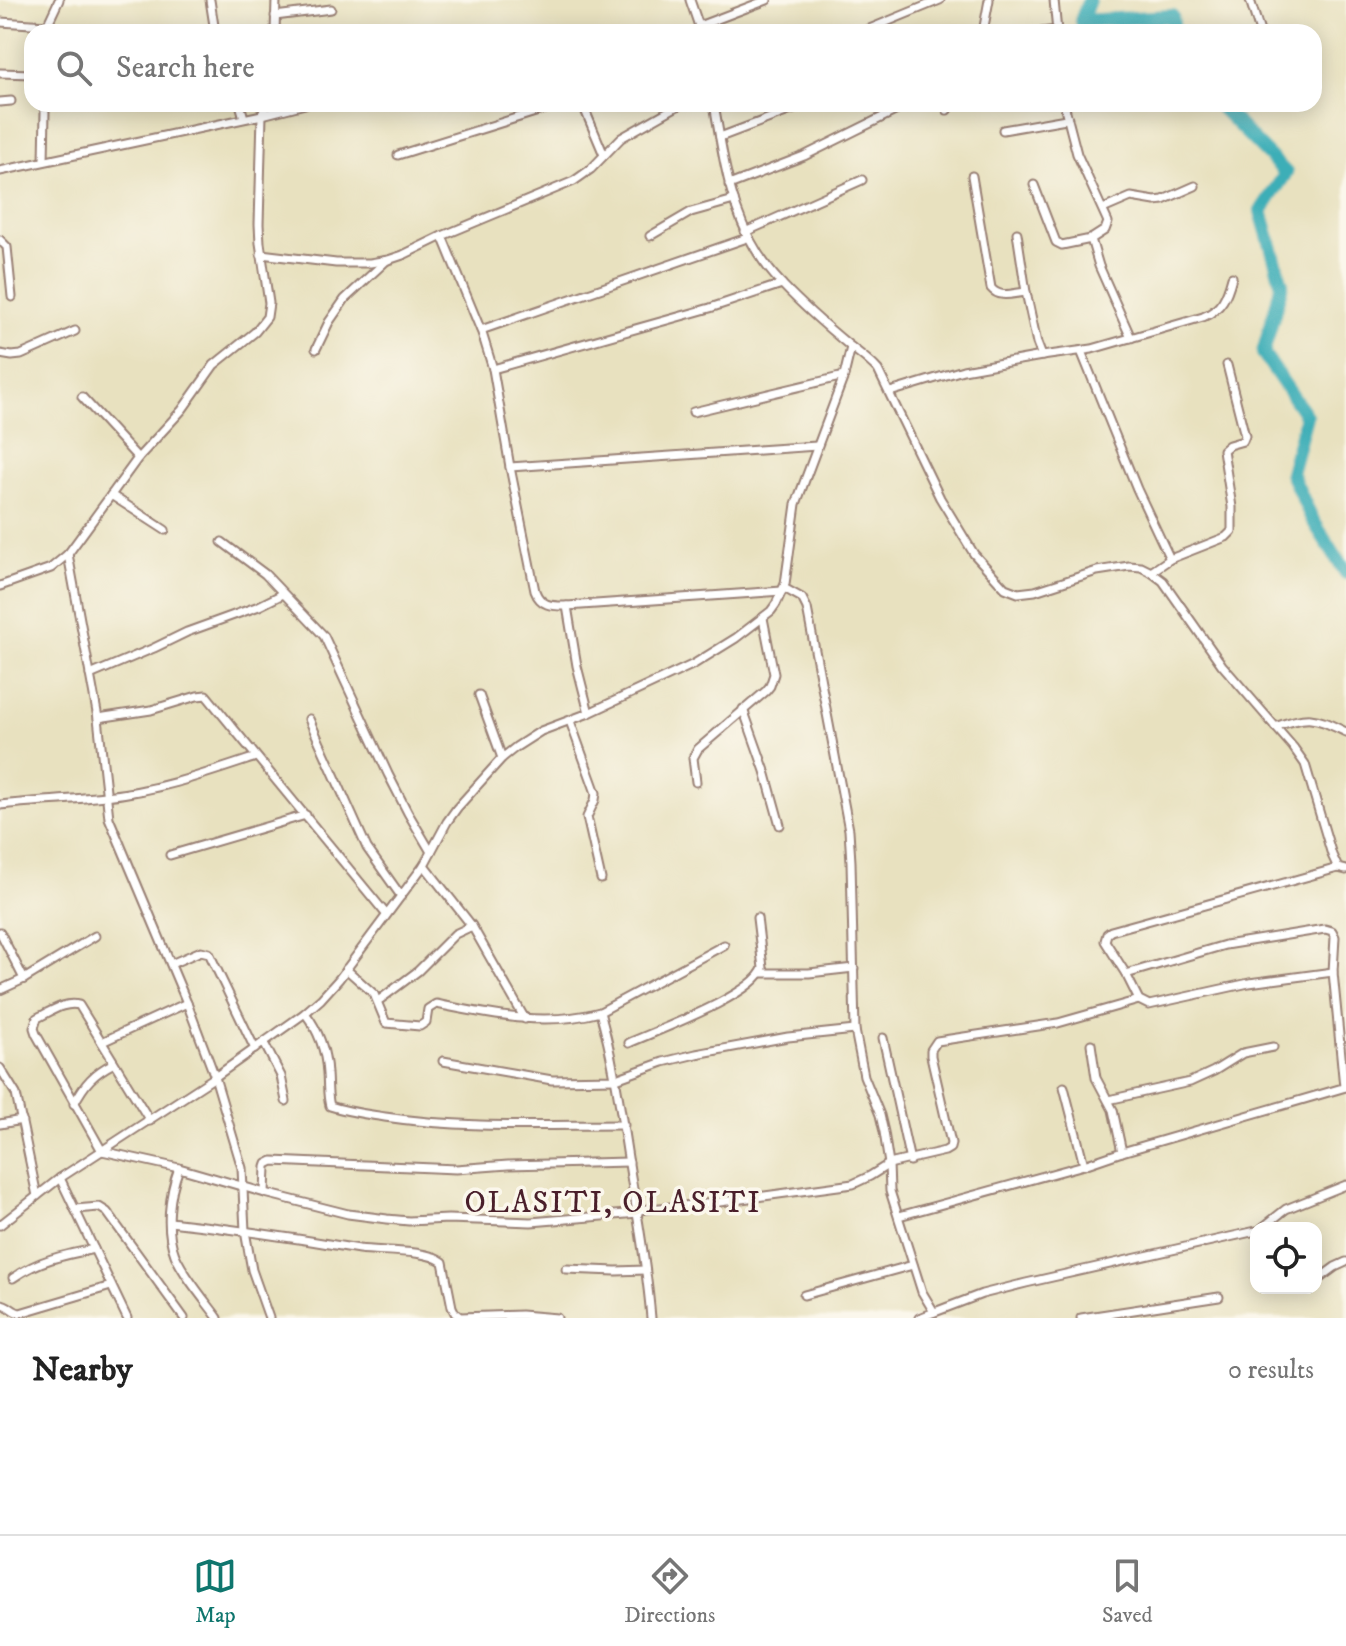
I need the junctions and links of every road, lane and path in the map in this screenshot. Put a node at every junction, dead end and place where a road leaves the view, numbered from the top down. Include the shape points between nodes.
1 (59, 0) edge
2 (210, 0) edge
3 (276, 0) edge
4 (690, 0) edge
5 (767, 0) edge
6 (940, 0) edge
7 (989, 0) edge
8 (1054, 0) edge
9 (1250, 0) edge
10 (331, 9) dead end
11 (275, 16) junction
12 (0, 22) edge
13 (48, 24) edge
14 (214, 24) edge
15 (275, 24) edge
16 (698, 24) edge
17 (712, 24) edge
18 (882, 24) edge
19 (984, 24) edge
20 (1056, 24) edge
21 (1258, 24) edge
22 (24, 25) edge
23 (0, 73) edge
24 (24, 74) edge
25 (11, 101) dead end
26 (0, 102) edge
27 (45, 112) edge
28 (242, 112) edge
29 (263, 112) edge
30 (274, 112) edge
31 (535, 112) edge
32 (586, 112) edge
33 (667, 112) edge
34 (715, 112) edge
35 (786, 112) edge
36 (893, 112) edge
37 (1065, 112) edge
38 (262, 115) junction
39 (244, 118) junction
40 (1066, 119) junction
41 (1003, 130) dead end
42 (720, 137) junction
43 (398, 155) dead end
44 (604, 155) junction
45 (44, 161) junction
46 (0, 171) edge
47 (972, 176) dead end
48 (862, 180) dead end
49 (729, 185) junction
50 (1034, 185) dead end
51 (1195, 186) dead end
52 (734, 200) junction
53 (1103, 209) junction
54 (1017, 233) dead end
55 (746, 235) junction
56 (442, 236) junction
57 (650, 236) dead end
58 (1091, 239) junction
59 (0, 240) edge
60 (261, 254) junction
61 (388, 260) junction
62 (1232, 277) dead end
63 (782, 284) junction
64 (1026, 292) junction
65 (12, 297) dead end
66 (481, 330) junction
67 (75, 331) dead end
68 (1131, 338) junction
69 (851, 347) junction
70 (316, 349) dead end
71 (1081, 351) junction
72 (0, 354) edge
73 (1042, 356) junction
74 (1227, 365) dead end
75 (493, 369) junction
76 (844, 376) junction
77 (890, 392) junction
78 (82, 397) dead end
79 (693, 412) dead end
80 (817, 446) junction
81 (138, 458) junction
82 (510, 467) junction
83 (111, 495) junction
84 (165, 530) dead end
85 (222, 542) dead end
86 (68, 554) junction
87 (1170, 559) junction
88 (1151, 572) junction
89 (0, 586) edge
90 (783, 590) junction
91 (283, 594) junction
92 (567, 606) junction
93 (763, 618) junction
94 (90, 675) junction
95 (479, 695) dead end
96 (743, 709) junction
97 (589, 713) junction
98 (98, 718) junction
99 (309, 719) dead end
100 (570, 721) junction
101 (1275, 727) junction
102 (1346, 732) edge
103 (256, 757) junction
104 (502, 758) junction
105 (696, 782) dead end
106 (107, 796) junction
107 (0, 805) edge
108 (306, 815) junction
109 (780, 825) dead end
110 (431, 852) junction
111 (170, 855) dead end
112 (424, 865) junction
113 (1342, 869) edge
114 (601, 879) dead end
115 (401, 896) junction
116 (386, 914) junction
117 (757, 918) dead end
118 (472, 926) junction
119 (0, 932) edge
120 (95, 936) dead end
121 (724, 945) dead end
122 (171, 964) junction
123 (854, 968) junction
124 (346, 969) junction
125 (1333, 972) junction
126 (762, 973) junction
127 (1126, 974) junction
128 (24, 979) junction
129 (0, 990) edge
130 (1139, 1000) junction
131 (378, 1001) junction
132 (187, 1003) junction
133 (600, 1012) junction
134 (305, 1013) junction
135 (525, 1019) junction
136 (855, 1030) junction
137 (1342, 1033) edge
138 (883, 1038) dead end
139 (102, 1042) junction
140 (264, 1043) junction
141 (629, 1043) dead end
142 (1091, 1044) dead end
143 (1273, 1047) dead end
144 (255, 1049) junction
145 (443, 1061) dead end
146 (114, 1063) junction
147 (0, 1068) edge
148 (215, 1077) junction
149 (616, 1079) junction
150 (1064, 1087) dead end
151 (1345, 1087) edge
152 (1108, 1100) junction
153 (286, 1101) dead end
154 (74, 1104) junction
155 (22, 1120) junction
156 (150, 1121) junction
157 (0, 1124) edge
158 (624, 1125) junction
159 (102, 1151) junction
160 (1122, 1152) junction
161 (910, 1161) junction
162 (629, 1162) junction
163 (889, 1164) junction
164 (1084, 1165) junction
165 (179, 1168) junction
166 (60, 1178) junction
167 (1346, 1185) edge
168 (243, 1187) junction
169 (265, 1193) junction
170 (37, 1196) junction
171 (75, 1209) junction
172 (638, 1211) junction
173 (899, 1216) junction
174 (170, 1222) junction
175 (1270, 1222) edge
176 (0, 1225) edge
177 (245, 1231) junction
178 (1250, 1232) edge
179 (94, 1249) junction
180 (1346, 1262) edge
181 (913, 1265) junction
182 (566, 1269) dead end
183 (645, 1270) junction
184 (1322, 1277) edge
185 (13, 1278) dead end
186 (111, 1286) junction
187 (804, 1295) dead end
188 (1219, 1297) dead end
189 (0, 1304) edge
190 (946, 1307) junction
191 (934, 1312) junction
192 (127, 1318) edge
193 (184, 1318) edge
194 (218, 1318) edge
195 (269, 1318) edge
196 (557, 1318) edge
197 (649, 1318) edge
198 (919, 1318) edge
199 (952, 1318) edge
200 (1081, 1318) edge

1 - 13 street
2 - 14 street
3 - 11 street
4 - 16 street
5 - 17 street
6 - 18 street
7 - 19 street
8 - 20 street
9 - 21 street
10 - 11 street
11 - 15 street
12 - 22 street
23 - 24 street
25 - 26 street
27 - 45 street
28 - 39 street
29 - 38 street
30 - 38 street
31 - 43 street
32 - 44 street
33 - 44 street via 621,138
34 - 42 street
35 - 42 street
36 - 49 street via 804,156
37 - 40 street
38 - 39 street
38 - 60 street
39 - 45 street
40 - 41 street
40 - 53 street
42 - 49 street
44 - 56 street via 564,187
45 - 46 street
47 - 64 street via 991,288 1001,295
48 - 55 street
49 - 52 street
50 - 58 street via 1056,242
51 - 53 street via 1163,200 1131,197
52 - 55 street
52 - 57 street via 691,212
53 - 58 street via 1107,227
54 - 64 street
55 - 63 street
55 - 66 street
56 - 61 street
56 - 66 street
58 - 68 street
59 - 65 street via 7,247
60 - 61 street via 336,263
60 - 81 street via 267,317 214,365
61 - 70 street via 345,299
62 - 68 street via 1223,303 1211,314
63 - 69 street
63 - 75 street
64 - 73 street
66 - 75 street
67 - 72 street via 21,355
68 - 71 street
69 - 76 street
69 - 77 street via 878,370
71 - 73 street
71 - 87 street
73 - 77 street via 963,370
74 - 87 street via 1245,436 1223,450 1232,531
75 - 82 street
76 - 79 street
76 - 80 street
77 - 88 street via 940,498 974,554 1005,588 1035,591 1129,566
78 - 81 street
80 - 82 street
80 - 90 street via 793,518
81 - 83 street
82 - 92 street via 537,596 547,605
83 - 84 street
83 - 86 street
85 - 91 street
86 - 89 street via 51,568
86 - 94 street
87 - 88 street
88 - 101 street
90 - 92 street
90 - 93 street
90 - 123 street via 802,598 807,608 846,812
91 - 94 street
91 - 110 street via 324,636
92 - 97 street
93 - 96 street via 773,680
93 - 97 street via 694,664
94 - 98 street
95 - 104 street
96 - 105 street via 695,753
96 - 109 street
97 - 100 street
98 - 103 street via 206,695
98 - 106 street
99 - 115 street via 367,848
100 - 104 street via 541,731
100 - 114 street via 595,790 587,817
101 - 102 street via 1310,718
101 - 113 street via 1305,764 1332,855
103 - 106 street
103 - 108 street
104 - 110 street via 457,808
106 - 107 street
106 - 122 street via 112,827
108 - 111 street
108 - 116 street
110 - 112 street
112 - 115 street
112 - 118 street
113 - 127 street via 1111,931 1105,941
115 - 116 street
116 - 124 street
117 - 126 street
118 - 131 street
118 - 135 street
119 - 128 street
120 - 128 street
121 - 133 street
122 - 132 street
122 - 144 street via 201,951 209,953
123 - 126 street
123 - 136 street
124 - 131 street
124 - 134 street
125 - 127 street via 1335,937 1325,929 1225,945
125 - 130 street via 1249,983 1154,1005
125 - 137 street
126 - 141 street via 742,991
127 - 130 street
128 - 129 street
130 - 161 street via 1058,1023 937,1041 931,1056 950,1148
131 - 135 street via 384,1020 392,1024 423,1025 428,1009 436,1004
132 - 139 street
132 - 148 street
133 - 135 street via 570,1019
133 - 149 street
134 - 140 street
134 - 158 street via 323,1044 330,1106 409,1121 470,1125
136 - 149 street via 696,1054
136 - 163 street
137 - 151 street
138 - 161 street
139 - 146 street
139 - 154 street via 76,1003 37,1018 36,1034
140 - 144 street
140 - 153 street via 281,1076
142 - 152 street via 1096,1078
143 - 152 street via 1243,1053 1190,1082
144 - 148 street
145 - 149 street via 552,1080
146 - 154 street via 94,1074
146 - 156 street
147 - 155 street via 16,1094
148 - 156 street
148 - 168 street
149 - 158 street
150 - 164 street
151 - 160 street
152 - 160 street
154 - 159 street
155 - 157 street
155 - 170 street
156 - 159 street
158 - 162 street
159 - 165 street
159 - 166 street
160 - 164 street
161 - 163 street
162 - 169 street via 456,1169 273,1161 266,1167
162 - 172 street
163 - 172 street via 843,1186
163 - 173 street via 890,1191
164 - 173 street
165 - 168 street
165 - 174 street
166 - 170 street
166 - 171 street
167 - 175 street via 1286,1209
168 - 169 street
168 - 177 street
169 - 172 street via 348,1214 409,1221 531,1222
170 - 176 street
171 - 179 street
171 - 193 street via 99,1207 107,1212
172 - 183 street
173 - 181 street
174 - 177 street
174 - 194 street via 175,1255
177 - 195 street
177 - 196 street via 431,1255 443,1262 452,1307 460,1317
178 - 190 street via 1026,1283
179 - 185 street via 50,1258
179 - 186 street
180 - 184 street
181 - 187 street
181 - 191 street
182 - 183 street
183 - 197 street
186 - 189 street via 20,1313
186 - 192 street
188 - 200 street
190 - 191 street
190 - 199 street
191 - 198 street

